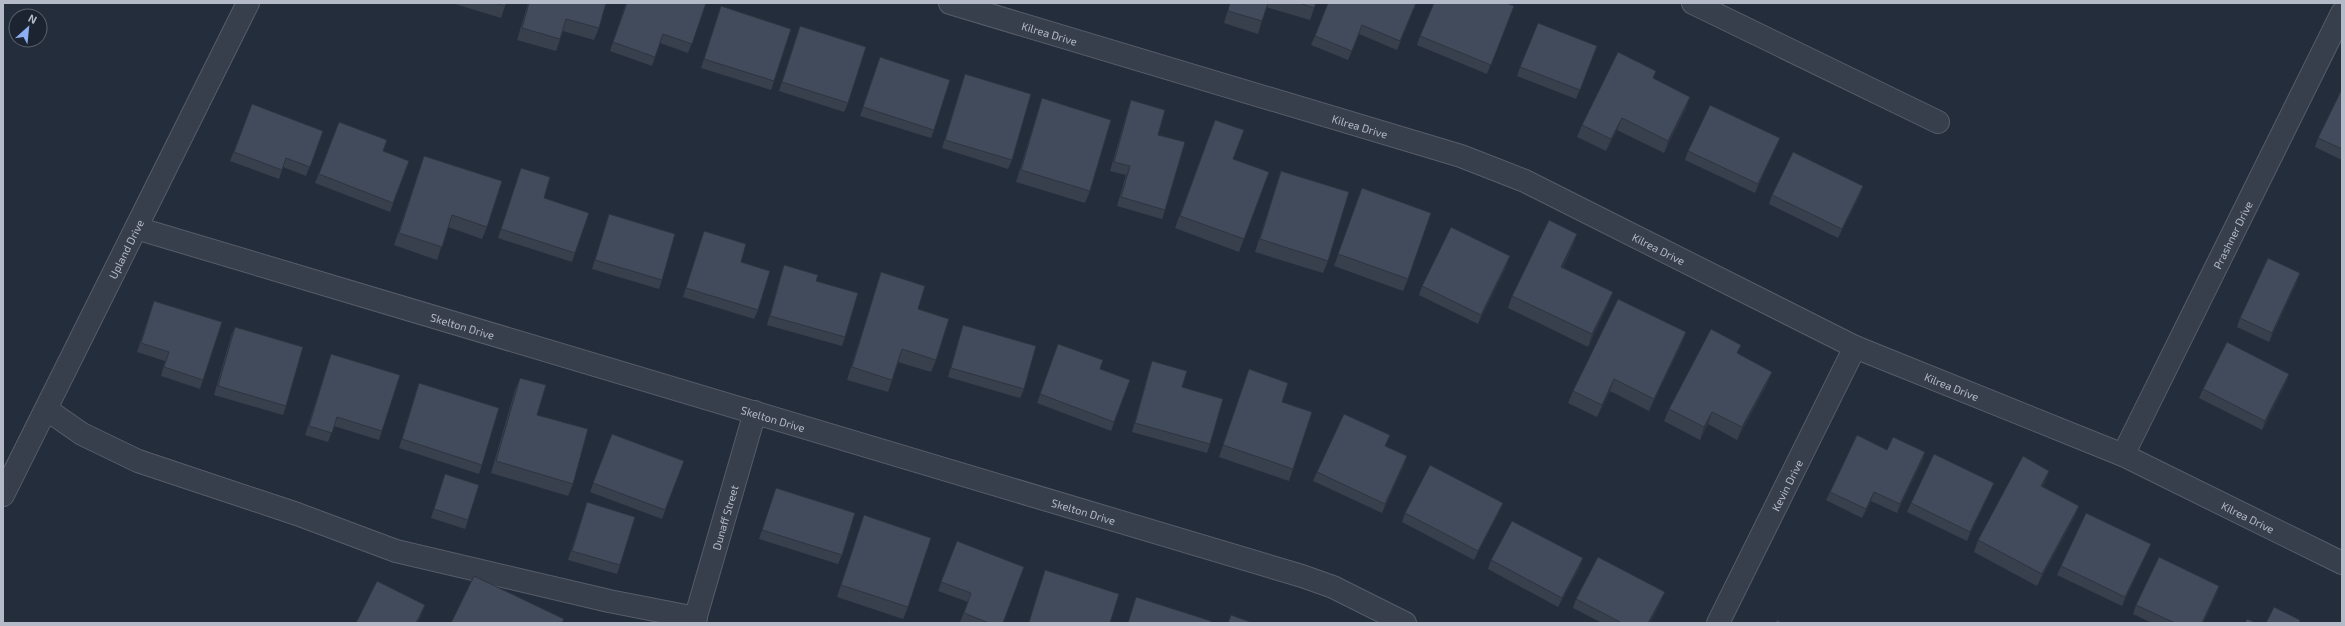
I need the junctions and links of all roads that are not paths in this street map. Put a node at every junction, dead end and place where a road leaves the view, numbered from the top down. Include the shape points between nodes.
1 (248, 3) edge
2 (950, 3) edge
3 (1693, 3) edge
4 (2342, 13) edge
5 (1938, 122) dead end
6 (136, 228) junction
7 (1855, 347) junction
8 (46, 409) junction
9 (755, 412) junction
10 (2123, 455) junction
11 (3, 495) edge
12 (2342, 563) edge
13 (695, 621) edge
14 (1405, 623) edge
15 (1718, 623) edge

1 - 6 street, Upland Drive
2 - 7 street, Kilrea Drive via 1461,156 1525,181
3 - 5 street
4 - 10 street, Prashner Drive
6 - 8 street, Upland Drive
6 - 9 street, Skelton Drive
7 - 10 street, Kilrea Drive
7 - 15 street, Kevin Drive
8 - 11 street, Upland Drive
8 - 13 street via 82,434 138,461 297,514 396,551
9 - 13 street, Dunaff Street
9 - 14 street, Skelton Drive via 1302,576 1333,587
10 - 12 street, Kilrea Drive

